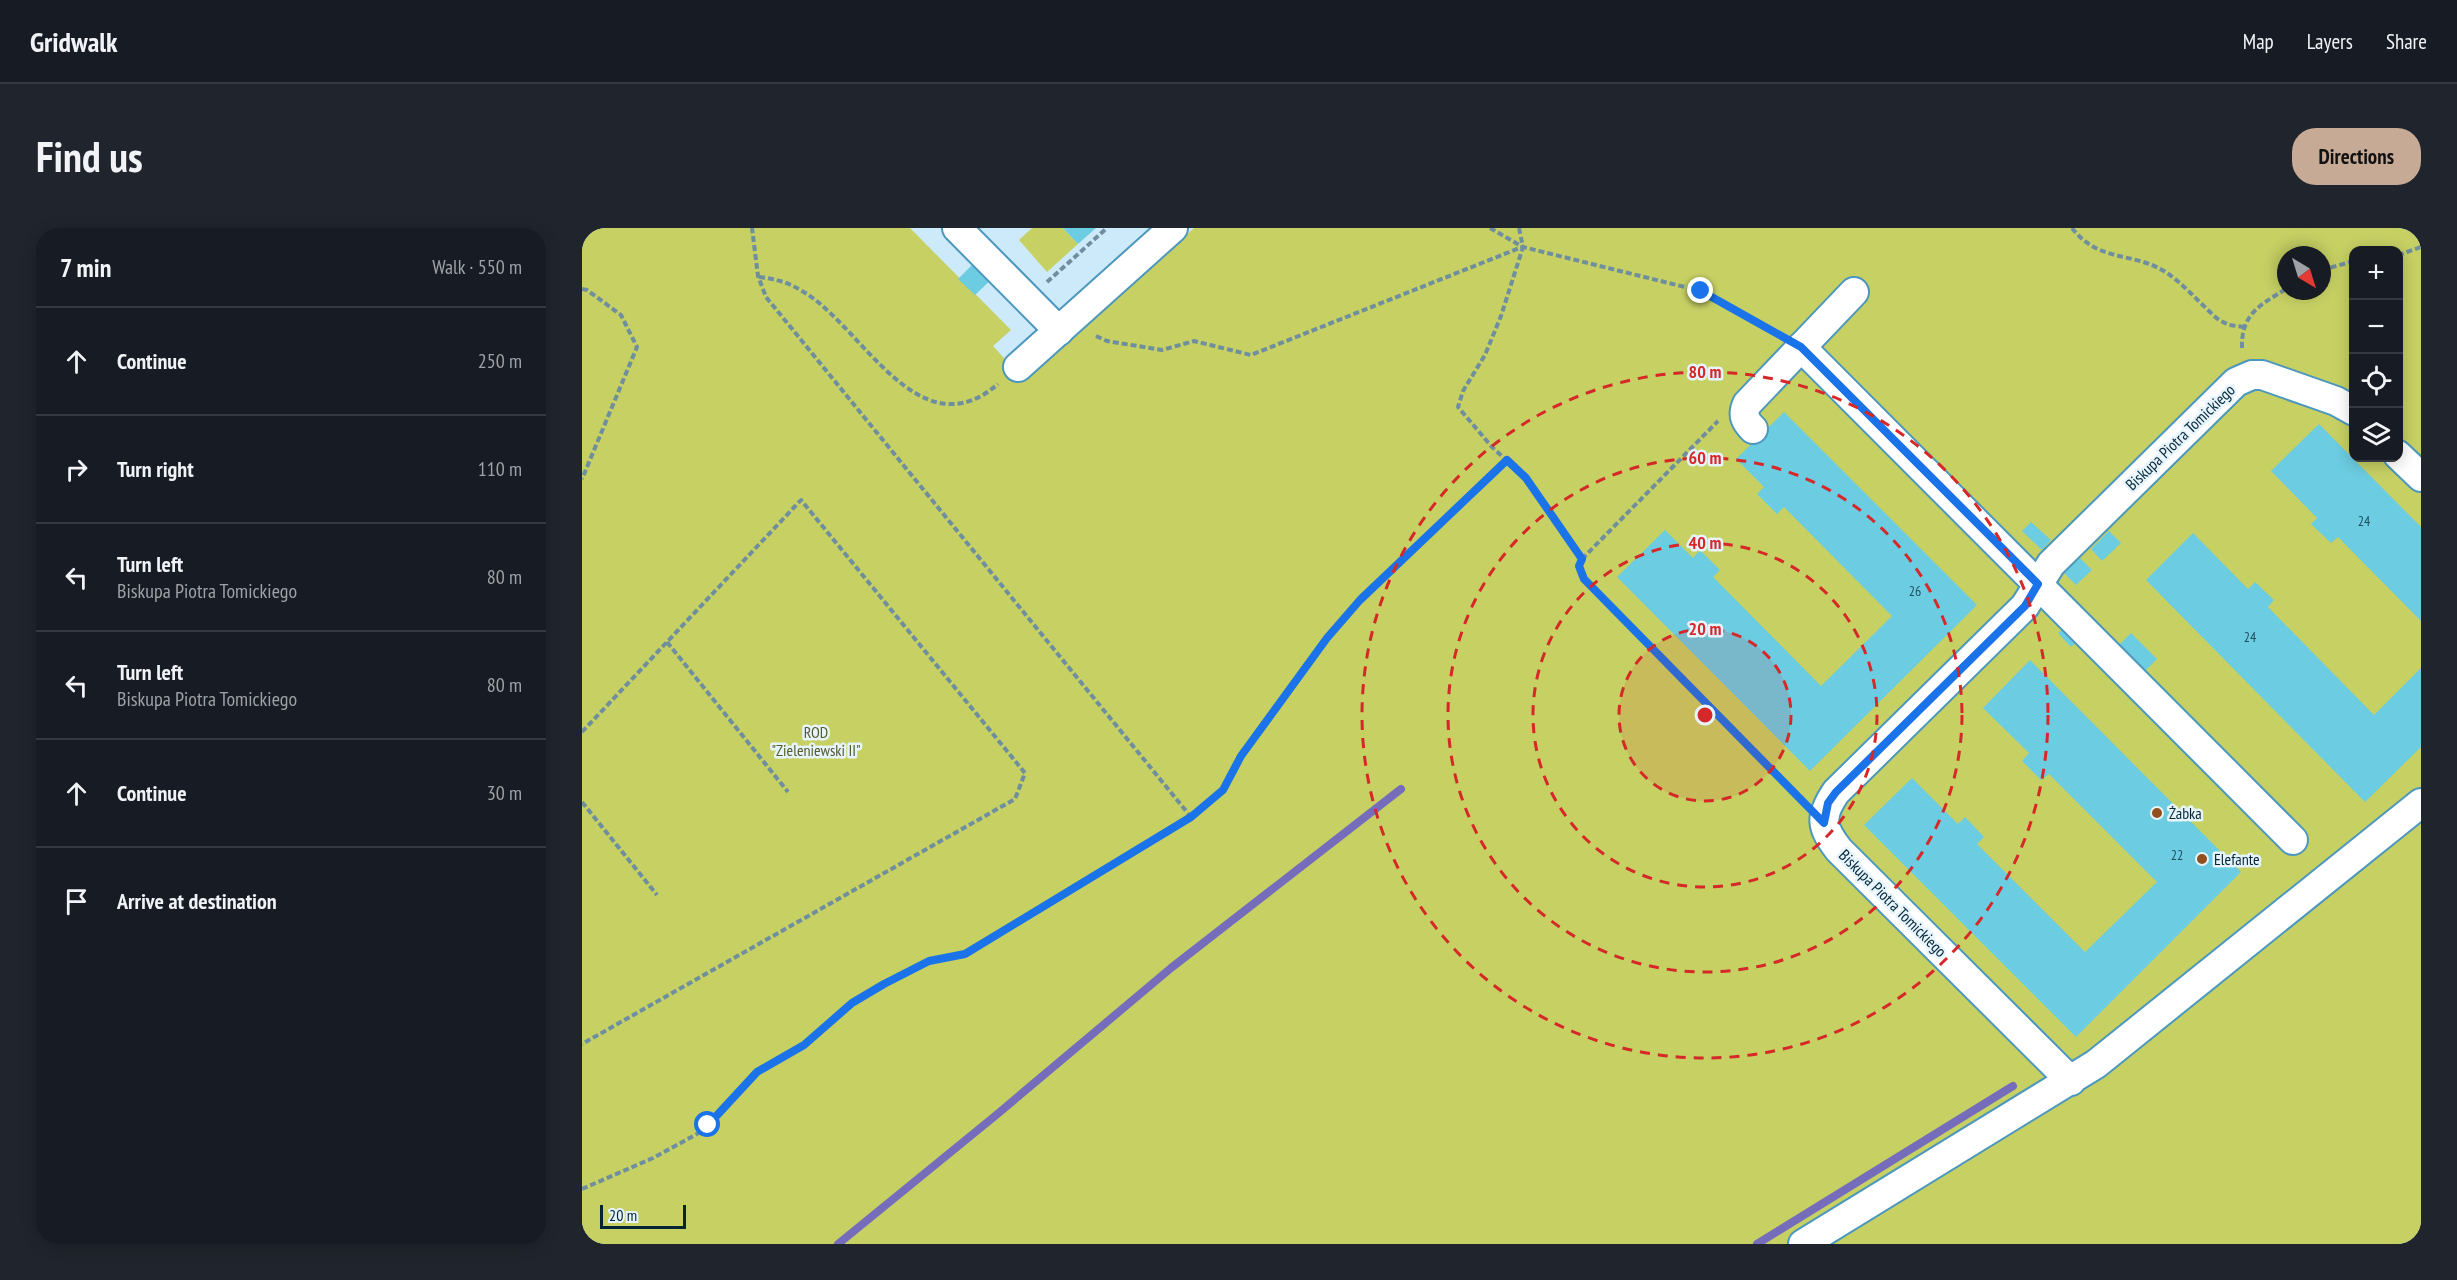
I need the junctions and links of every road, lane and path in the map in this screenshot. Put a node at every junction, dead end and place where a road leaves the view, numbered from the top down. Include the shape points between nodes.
1 (752, 228) edge
2 (957, 228) edge
3 (1107, 228) edge
4 (1173, 228) edge
5 (1490, 228) edge
6 (1519, 228) edge
7 (2072, 228) edge
8 (1523, 247) junction
9 (2421, 247) edge
10 (2403, 253) edge
11 (2349, 262) edge
12 (2331, 267) edge
13 (759, 278) junction
14 (582, 289) edge
15 (1854, 292) dead end
16 (2277, 295) edge
17 (1028, 300) junction
18 (1065, 325) junction
19 (2244, 327) junction
20 (1801, 347) junction
21 (1018, 367) joint
22 (2237, 382) junction
23 (2349, 408) edge
24 (1748, 420) joint
25 (1507, 460) junction
26 (2403, 460) edge
27 (2421, 477) edge
28 (582, 479) edge
29 (1582, 559) junction
30 (2038, 584) junction
31 (667, 642) junction
32 (582, 732) edge
33 (788, 792) dead end
34 (582, 802) edge
35 (2421, 802) edge
36 (1191, 817) junction
37 (1824, 823) junction
38 (2293, 840) dead end
39 (657, 895) dead end
40 (582, 1044) edge
41 (2071, 1081) junction
42 (582, 1189) edge
43 (1803, 1244) edge

1 - 13 path
2 - 17 street
3 - 17 path
4 - 18 street
5 - 8 path
6 - 8 path
7 - 19 path via 2096,250 2166,272 2219,320
8 - 18 path via 1251,355 1194,341 1162,350 1107,341
8 - 20 path via 1701,291
8 - 25 path via 1502,316 1458,407
9 - 10 path
11 - 12 path
13 - 21 path via 779,279 804,292 901,385 925,399 949,404 971,402
13 - 36 path via 766,297
14 - 28 path via 621,315 637,347
15 - 20 street
16 - 19 path via 2251,313
17 - 18 street
18 - 21 street
19 - 22 path
20 - 24 street via 1747,404
20 - 30 street
22 - 23 street, Biskupa Piotra Tomickiego via 2262,375
22 - 30 street, Biskupa Piotra Tomickiego via 2051,564
24 - 29 path via 1715,422
25 - 29 path via 1526,478
25 - 36 path via 1405,556 1334,630 1247,748 1223,790
26 - 27 street
29 - 37 path via 1579,566 1584,579
30 - 37 street, Biskupa Piotra Tomickiego via 2025,606 1836,792 1828,803
30 - 38 street
31 - 32 path
31 - 33 path
31 - 40 path via 801,500 1025,774 1015,799
34 - 39 path
35 - 41 street
36 - 42 path via 965,954 929,961 876,988 852,1003 804,1045 757,1072 697,1134
37 - 41 street, Biskupa Piotra Tomickiego via 1839,850
41 - 43 street

